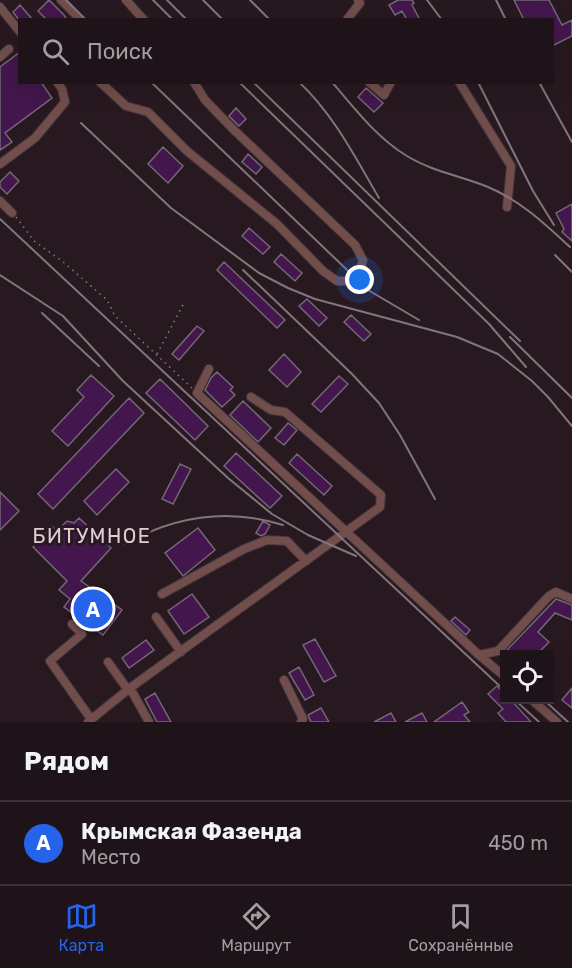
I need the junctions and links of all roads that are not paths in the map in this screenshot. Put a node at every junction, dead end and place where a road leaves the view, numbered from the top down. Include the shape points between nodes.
1 (61, 0) edge
2 (126, 0) edge
3 (358, 0) edge
4 (0, 8) edge
5 (79, 18) edge
6 (142, 18) edge
7 (348, 18) edge
8 (18, 30) edge
9 (9, 49) dead end
10 (0, 57) edge
11 (58, 84) edge
12 (102, 84) edge
13 (195, 84) edge
14 (371, 84) edge
15 (390, 84) edge
16 (460, 84) edge
17 (0, 164) edge
18 (0, 201) edge
19 (507, 207) dead end
20 (12, 213) road end
21 (209, 369) dead end
22 (251, 397) dead end
23 (345, 532) junction
24 (306, 561) junction
25 (162, 594) dead end
26 (572, 599) edge
27 (156, 617) dead end
28 (72, 624) dead end
29 (181, 652) junction
30 (479, 655) junction
31 (108, 662) dead end
32 (500, 673) edge
33 (284, 680) dead end
34 (129, 689) junction
35 (537, 704) edge
36 (90, 721) edge
37 (149, 722) edge
38 (302, 722) edge
39 (557, 722) edge

1 - 5 street
2 - 6 street
3 - 7 street via 360,3
4 - 8 street
9 - 10 street
11 - 17 street via 65,102 35,138
12 - 13 street via 126,106 148,112 187,151 277,224 323,271 337,281 349,281 360,271 363,260 355,245 233,129
14 - 15 street via 384,95
16 - 19 street via 511,166
18 - 20 street
21 - 23 street via 197,393
22 - 23 street via 271,410 285,412 381,495 380,507
23 - 24 street
23 - 30 street
24 - 25 street via 287,541 267,540
24 - 29 street
26 - 30 street via 556,592 549,596 498,651
27 - 29 street
28 - 36 street via 82,634 50,661
29 - 34 street
30 - 32 street
31 - 34 street
33 - 38 street
34 - 36 street
34 - 37 street
35 - 39 street

